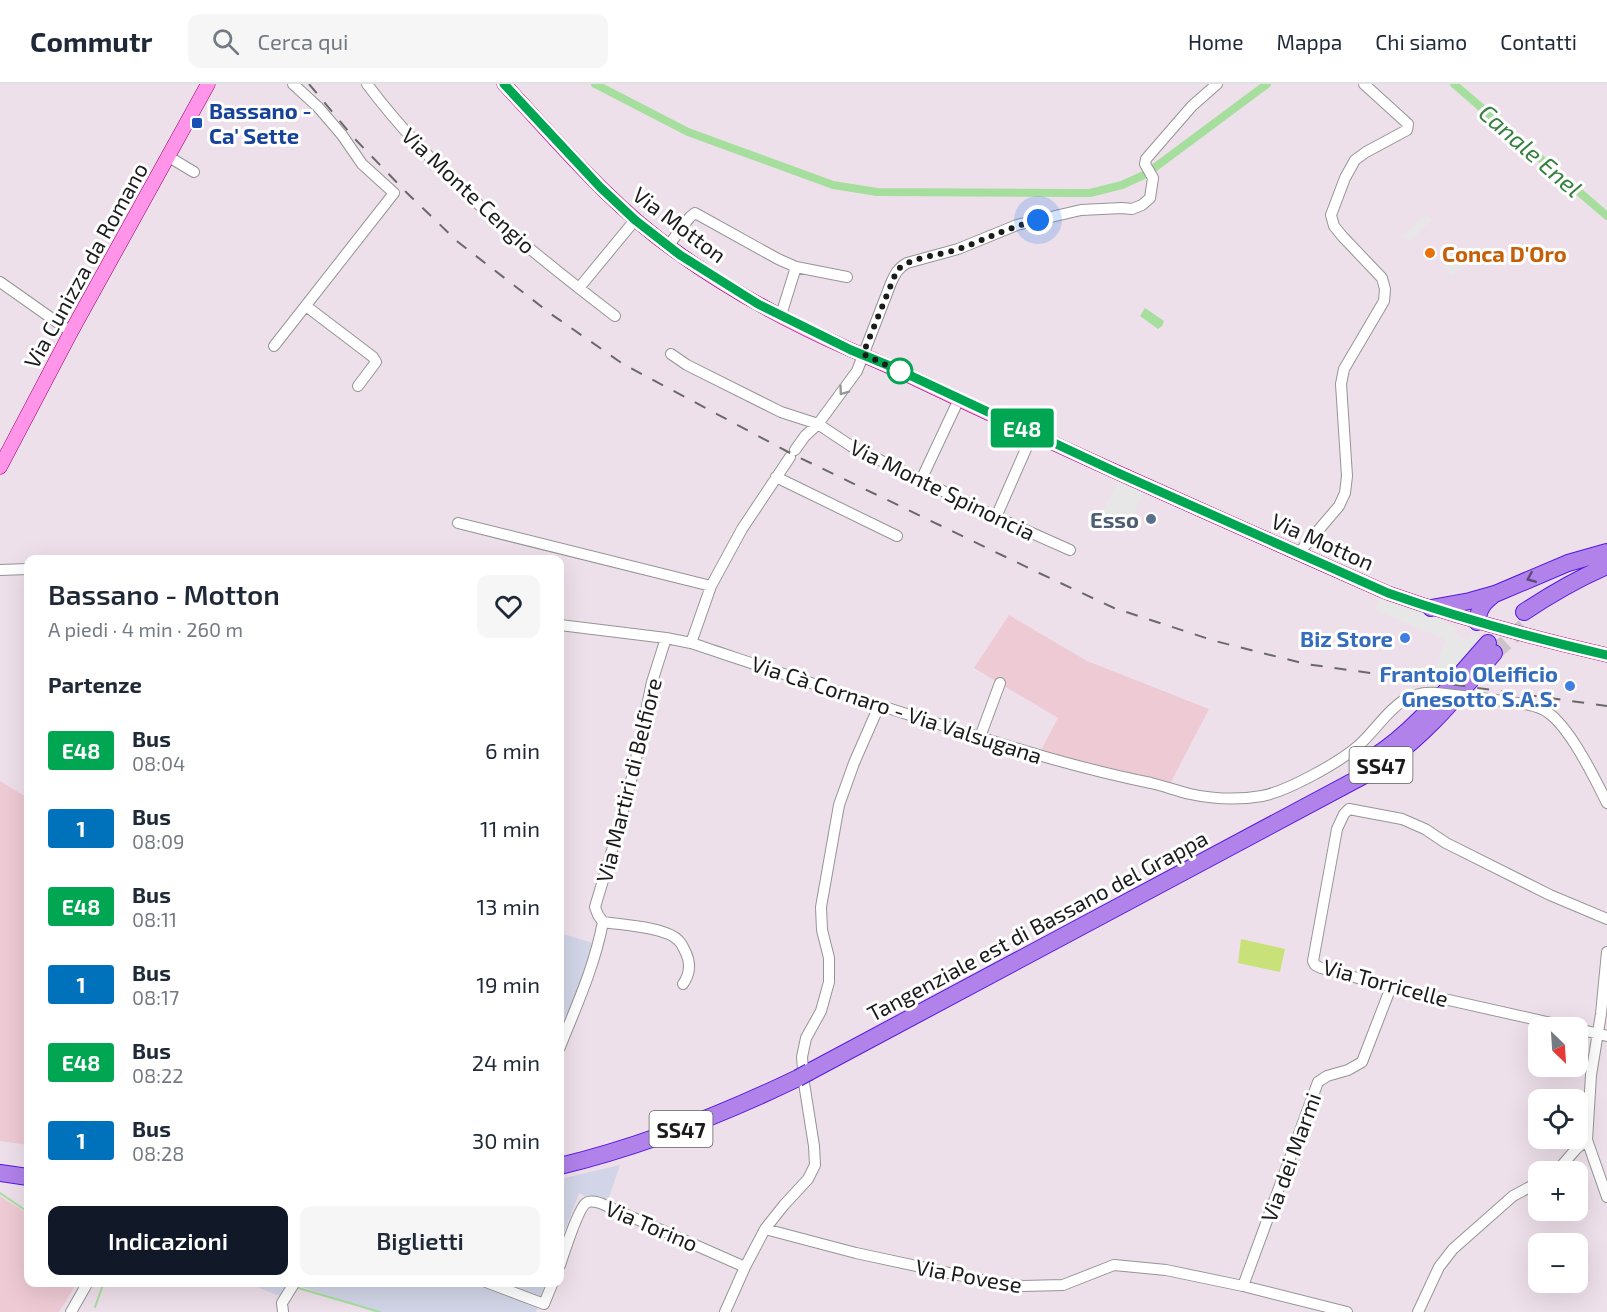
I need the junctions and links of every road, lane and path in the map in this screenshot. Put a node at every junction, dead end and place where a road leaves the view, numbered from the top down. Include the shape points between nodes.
1 (208, 84) edge
2 (293, 84) edge
3 (367, 84) edge
4 (504, 84) edge
5 (1216, 84) edge
6 (1364, 84) edge
7 (168, 158) junction
8 (195, 172) dead end
9 (635, 220) junction
10 (668, 246) junction
11 (796, 267) junction
12 (847, 277) dead end
13 (0, 282) edge
14 (579, 288) junction
15 (306, 306) junction
16 (781, 315) junction
17 (615, 316) dead end
18 (71, 333) junction
19 (274, 346) dead end
20 (672, 354) dead end
21 (863, 354) junction
22 (358, 386) dead end
23 (959, 399) junction
24 (818, 424) junction
25 (1033, 433) junction
26 (0, 467) edge
27 (776, 477) junction
28 (921, 480) junction
29 (996, 517) junction
30 (458, 523) dead end
31 (897, 536) dead end
32 (1070, 550) dead end
33 (1607, 552) edge
34 (1299, 554) junction
35 (1607, 567) edge
36 (24, 569) edge
37 (0, 570) edge
38 (1607, 579) edge
39 (711, 586) junction
40 (1495, 594) junction
41 (1431, 608) junction
42 (1477, 622) junction
43 (564, 625) edge
44 (666, 638) junction
45 (691, 644) junction
46 (1491, 648) tunnel mouth
47 (1607, 655) edge
48 (1000, 683) dead end
49 (879, 706) junction
50 (980, 737) junction
51 (1607, 803) edge
52 (1607, 919) edge
53 (603, 922) junction
54 (1607, 952) edge
55 (683, 984) dead end
56 (1391, 987) junction
57 (1528, 1018) edge
58 (1602, 1034) edge
59 (564, 1038) edge
60 (803, 1070) junction
61 (1588, 1124) edge
62 (1588, 1142) edge
63 (1575, 1149) edge
64 (564, 1155) edge
65 (1565, 1161) edge
66 (564, 1165) edge
67 (0, 1167) edge
68 (24, 1170) edge
69 (0, 1173) edge
70 (24, 1176) edge
71 (1604, 1182) edge
72 (1528, 1188) edge
73 (1607, 1197) edge
74 (765, 1229) junction
75 (564, 1255) edge
76 (745, 1267) junction
77 (1243, 1286) junction
78 (85, 1287) edge
79 (292, 1287) edge
80 (499, 1287) edge
81 (551, 1287) edge
82 (71, 1312) edge
83 (283, 1312) edge
84 (725, 1312) edge
85 (1347, 1312) edge
86 (1418, 1312) edge

1 - 7 main road, Via Cunizza da Romano
2 - 15 street via 318,107 362,164 394,193
3 - 14 street, Via Monte Cengio via 446,174
4 - 9 main road, Via Motton
5 - 21 street via 1146,159 1153,178 1150,198 1142,205 1132,209 1082,210 1017,225 902,266 891,283
6 - 34 street via 1408,124 1407,130 1355,160 1331,215 1342,237 1382,278 1384,302 1344,369 1341,384 1345,493 1339,506
7 - 8 street
7 - 18 main road, Via Cunizza da Romano
9 - 10 main road, Via Motton
9 - 14 street
10 - 11 street via 695,213
10 - 16 main road, Via Motton
11 - 12 street
11 - 16 street
13 - 18 street
14 - 17 street, Via Monte Cengio
15 - 19 street
15 - 22 street via 373,357 376,362
16 - 21 main road, Via Motton
18 - 26 main road, Via Cunizza da Romano
20 - 24 street via 781,412
21 - 23 main road, Via Motton
21 -> 24 street via 857,371
23 - 25 main road, Via Motton
23 - 28 street
24 - 27 street
24 - 28 street, Via Monte Spinoncia via 851,446
25 - 29 street
25 - 34 main road, Via Motton
27 - 31 street
27 - 39 street
28 - 29 street, Via Monte Spinoncia
29 - 32 street, Via Monte Spinoncia
30 - 39 street
33 -> 40 highway via 1568,563
34 - 41 main road, Via Motton
35 - 38 highway via 1551,594 1527,616
36 - 37 street
39 - 45 street
40 - 41 highway
40 - 42 highway via 1482,603
41 - 42 main road, Via Motton
42 - 47 main road, Via Motton
43 - 44 street, Via Cà Cornaro - Via Valsugana
44 - 45 street, Via Cà Cornaro - Via Valsugana
44 - 53 street, Via Martiri di Belfiore via 595,907
45 - 49 street, Via Cà Cornaro - Via Valsugana
46 - 60 highway, Tangenziale est di Bassano del Grappa / SS47 via 1433,723 1389,760
48 - 50 street
49 - 50 street, Via Cà Cornaro - Via Valsugana
49 - 74 street via 839,806 821,907 829,982 802,1057 815,1165 808,1179
50 - 51 street, Via Cà Cornaro - Via Valsugana, bridge via 1125,779 1193,795 1234,799 1263,796 1308,777 1357,747 1412,695 1437,693 1545,710 1562,725
52 - 56 street, Via Torricelle via 1550,895 1402,819 1349,809 1337,829 1313,961 1321,968
53 - 55 street via 671,934 688,957 688,978
53 - 59 street via 584,990
54 - 58 street
56 - 57 street, Via Torricelle
56 - 77 street, Via dei Marmi via 1362,1062 1318,1082
58 - 61 street via 1591,1075
60 - 64 highway, Tangenziale est di Bassano del Grappa / SS47 via 678,1121
60 - 66 highway, Tangenziale est di Bassano del Grappa / SS47 via 740,1106 642,1143
62 - 71 street
63 - 65 street
67 - 68 highway
69 - 70 highway
71 - 73 street
72 - 86 street via 1513,1196 1453,1249 1438,1267
74 - 76 street
74 - 77 street, Via Povese via 856,1253 1023,1286 1063,1285 1114,1265 1166,1270
75 - 76 street, Via Torino via 580,1213 585,1204 593,1201
76 - 84 street
77 - 85 street, Via Povese
78 - 82 street
79 - 83 street via 282,1303
80 - 81 street via 544,1304

